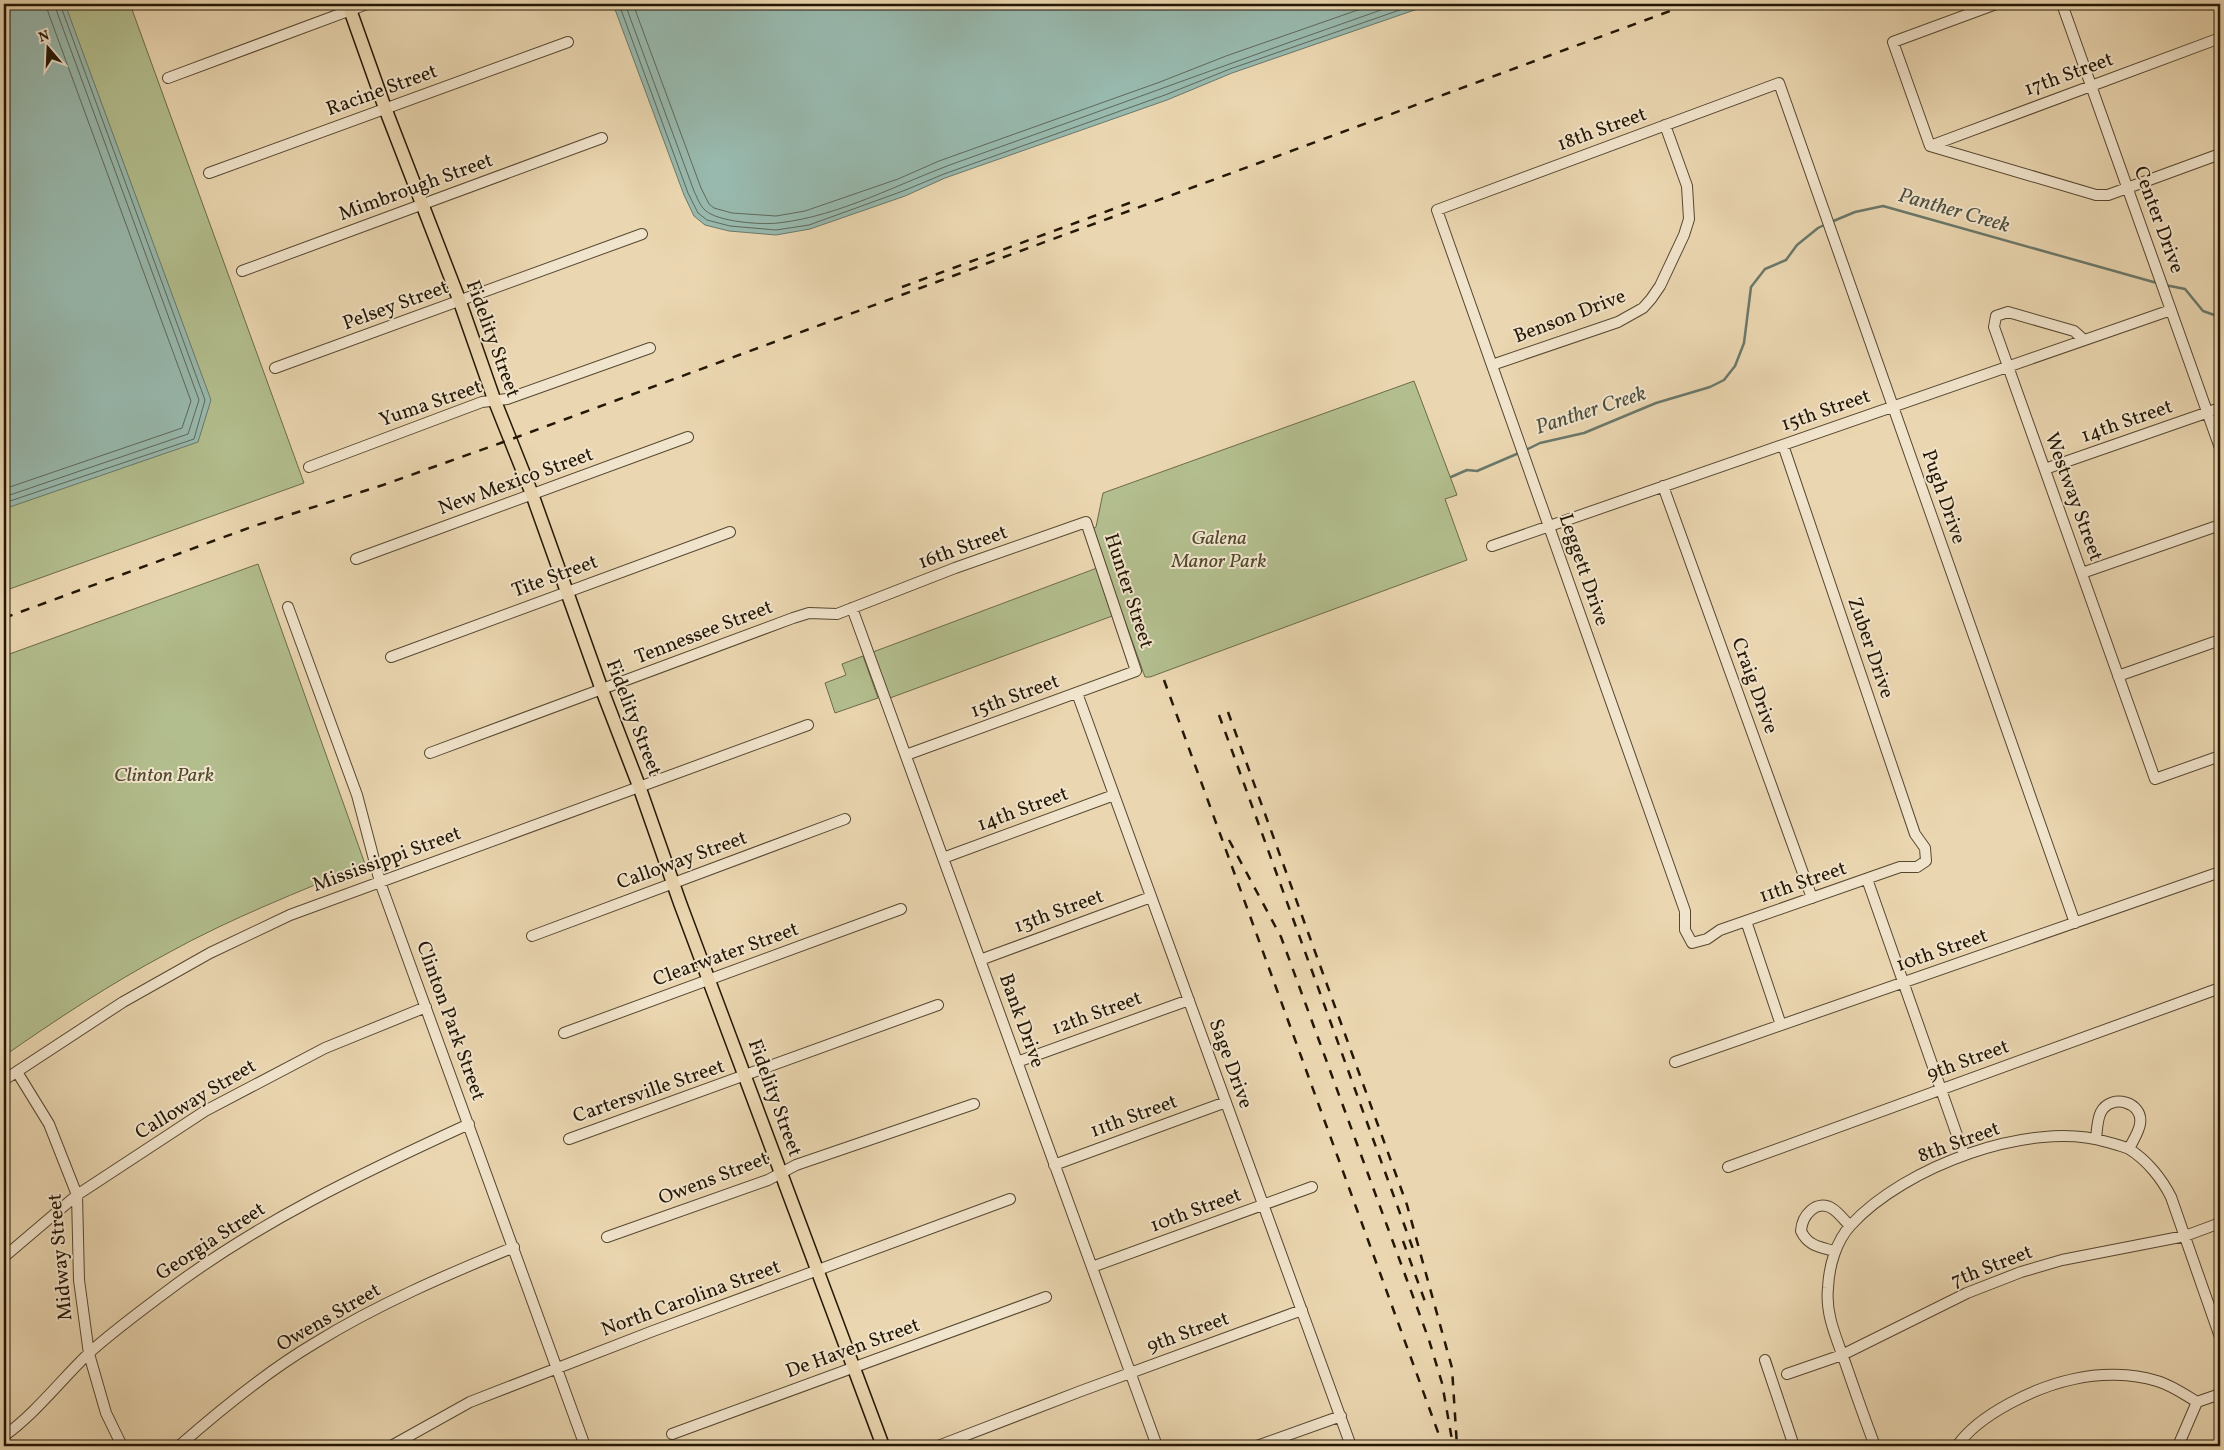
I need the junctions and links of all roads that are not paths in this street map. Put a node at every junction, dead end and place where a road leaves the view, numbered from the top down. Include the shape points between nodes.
1 (368, 4) edge
2 (1996, 4) edge
3 (2062, 4) edge
4 (349, 7) edge
5 (2220, 38) edge
6 (568, 42) dead end
7 (168, 78) dead end
8 (1779, 84) joint
9 (2091, 85) junction
10 (385, 108) junction
11 (1665, 126) junction
12 (602, 138) dead end
13 (1930, 146) junction
14 (2220, 154) edge
15 (209, 173) dead end
16 (2128, 188) junction
17 (422, 204) junction
18 (1437, 210) joint
19 (642, 234) dead end
20 (242, 271) dead end
21 (460, 302) junction
22 (2171, 310) junction
23 (2084, 340) junction
24 (650, 348) dead end
25 (1492, 365) junction
26 (2008, 366) junction
27 (275, 368) dead end
28 (494, 399) junction
29 (1893, 406) junction
30 (2220, 408) edge
31 (2207, 412) junction
32 (688, 437) dead end
33 (1783, 445) junction
34 (2220, 448) edge
35 (309, 467) dead end
36 (2045, 469) junction
37 (1663, 486) junction
38 (532, 494) junction
39 (1086, 522) joint
40 (2220, 525) edge
41 (1549, 526) junction
42 (730, 532) dead end
43 (1492, 546) dead end
44 (356, 559) dead end
45 (2082, 573) junction
46 (567, 591) junction
47 (288, 607) dead end
48 (852, 608) junction
49 (2220, 640) edge
50 (391, 656) dead end
51 (1136, 672) joint
52 (2118, 676) junction
53 (602, 690) junction
54 (1077, 693) junction
55 (808, 725) dead end
56 (430, 753) dead end
57 (906, 756) junction
58 (2220, 756) edge
59 (639, 786) junction
60 (1114, 795) junction
61 (845, 819) dead end
62 (943, 858) junction
63 (1926, 861) joint
64 (2220, 872) edge
65 (1866, 879) junction
66 (380, 882) junction
67 (673, 883) junction
68 (1151, 897) junction
69 (1812, 898) junction
70 (901, 909) dead end
71 (1746, 921) junction
72 (2075, 923) junction
73 (532, 936) dead end
74 (1692, 943) joint
75 (980, 960) junction
76 (710, 980) junction
77 (1903, 983) junction
78 (2220, 988) edge
79 (1189, 1000) junction
80 (938, 1005) dead end
81 (426, 1007) junction
82 (1781, 1025) junction
83 (564, 1034) dead end
84 (1017, 1062) junction
85 (1675, 1062) dead end
86 (17, 1072) junction
87 (746, 1076) junction
88 (4, 1080) edge
89 (1941, 1090) junction
90 (1226, 1102) junction
91 (974, 1104) dead end
92 (469, 1124) junction
93 (569, 1139) dead end
94 (2096, 1139) junction
95 (2129, 1149) junction
96 (1964, 1155) junction
97 (1054, 1165) junction
98 (1728, 1167) dead end
99 (782, 1172) junction
100 (1312, 1187) dead end
101 (77, 1195) junction
102 (1010, 1198) dead end
103 (1264, 1205) junction
104 (2220, 1223) edge
105 (1850, 1226) junction
106 (2185, 1236) junction
107 (607, 1237) dead end
108 (514, 1247) junction
109 (1834, 1251) junction
110 (4, 1257) edge
111 (1092, 1267) junction
112 (817, 1271) junction
113 (1046, 1298) dead end
114 (1302, 1310) junction
115 (2220, 1337) edge
116 (89, 1354) junction
117 (1842, 1355) junction
118 (1765, 1360) dead end
119 (557, 1368) junction
120 (854, 1368) junction
121 (1130, 1373) junction
122 (1787, 1374) dead end
123 (2220, 1394) edge
124 (2197, 1402) junction
125 (1340, 1416) junction
126 (672, 1434) dead end
127 (4, 1436) edge
128 (122, 1446) edge
129 (178, 1446) edge
130 (391, 1446) edge
131 (585, 1446) edge
132 (883, 1446) edge
133 (938, 1446) edge
134 (1157, 1446) edge
135 (1256, 1446) edge
136 (1351, 1446) edge
137 (1794, 1446) edge
138 (1875, 1446) edge
139 (1957, 1446) edge
140 (2178, 1446) edge

1 - 4 street
2 - 13 street via 1893,42
3 - 9 street, Center Drive
4 - 7 street
4 - 10 main road, Fidelity Street
5 - 9 street, 17th Street
6 - 10 street, Racine Street
8 - 11 street, 18th Street
8 - 29 street, Pugh Drive
9 - 13 street, 17th Street
9 - 16 street, Center Drive
10 - 15 street, Racine Street
10 - 17 main road, Fidelity Street
11 - 18 street, 18th Street
11 - 25 street, Benson Drive via 1687,186 1688,219 1684,235 1652,299 1618,322
12 - 17 street, Mimbrough Street
13 - 16 street via 2096,195 2108,195
14 - 16 street
16 - 22 street, Center Drive
17 - 20 street, Mimbrough Street
17 - 21 main road, Fidelity Street
18 - 25 street, Leggett Drive
19 - 21 street, Pelsey Street
21 - 27 street, Pelsey Street
21 - 28 main road, Fidelity Street
22 - 23 street, 15th Street
22 - 31 street, Center Drive
23 - 26 street, 15th Street
23 - 26 street, Westway Street via 2074,331 2008,312 1996,316 1994,326
24 - 28 street, Yuma Street via 507,399
25 - 41 street, Leggett Drive
26 - 29 street, 15th Street
26 - 36 street, Westway Street
28 - 35 street, Yuma Street
28 - 38 main road, Fidelity Street
29 - 33 street, 15th Street
29 - 72 street, Pugh Drive
30 - 31 street, 14th Street
31 - 34 street, Center Drive
31 - 36 street, 14th Street
32 - 38 street, New Mexico Street
33 - 37 street, 15th Street
33 - 63 street, Zuber Drive
36 - 45 street, Westway Street
37 - 41 street, 15th Street
37 - 69 street, Craig Drive
38 - 44 street, New Mexico Street
38 - 46 main road, Fidelity Street
39 - 48 street, 16th Street
39 - 51 street, Hunter Street
40 - 45 street
41 - 43 street, 15th Street
41 - 74 street, Leggett Drive via 1686,911 1685,930
42 - 46 street, Tite Street
45 - 52 street, Westway Street
46 - 50 street, Tite Street
46 - 53 main road, Fidelity Street
47 - 66 street, Clinton Park Street via 357,795
48 - 53 street, Tennessee Street via 837,614 809,613 793,618
48 - 57 street, Bank Drive
49 - 52 street
51 - 54 street, 15th Street
52 - 58 street, Westway Street via 2155,779
53 - 56 street, Tennessee Street
53 - 59 main road, Fidelity Street
54 - 57 street, 15th Street
54 - 60 street, Sage Drive
55 - 59 street, Mississippi Street
57 - 62 street, Bank Drive
59 - 66 street, Mississippi Street
59 - 67 main road, Fidelity Street
60 - 62 street, 14th Street
60 - 68 street, Sage Drive
61 - 67 street, Calloway Street
62 - 75 street, Bank Drive
63 - 65 street, 11th Street via 1917,867 1900,867
64 - 72 street, 10th Street
65 - 69 street, 11th Street
65 - 77 street
66 - 81 street, Clinton Park Street
66 - 86 street, Mississippi Street via 290,915 210,953 123,1002
67 - 73 street, Calloway Street
67 - 76 main road, Fidelity Street
68 - 75 street, 13th Street
68 - 79 street, Sage Drive
69 - 71 street, 11th Street
70 - 76 street, Clearwater Street
71 - 74 street, 11th Street
71 - 82 street
72 - 77 street, 10th Street
75 - 84 street, Bank Drive
76 - 83 street, Clearwater Street
76 - 87 main road, Fidelity Street
77 - 82 street, 10th Street
77 - 89 street
78 - 89 street, 9th Street
79 - 84 street, 12th Street
79 - 90 street, Sage Drive
80 - 87 street, Cartersville Street
81 - 92 street, Clinton Park Street
81 - 101 street, Calloway Street via 325,1048 221,1102
82 - 85 street, 10th Street
84 - 97 street, Bank Drive
86 - 88 street, Mississippi Street
86 - 101 street, Midway Street via 49,1124
87 - 93 street, Cartersville Street
87 - 99 main road, Fidelity Street
89 - 96 street
89 - 98 street, 9th Street
90 - 97 street, 11th Street
90 - 103 street, Sage Drive
91 - 99 street, Owens Street
92 - 108 street, Clinton Park Street
92 - 116 street, Georgia Street via 383,1163 242,1239 162,1294
94 - 95 street, 8th Street
94 - 95 street via 2099,1114 2104,1107 2121,1100 2136,1109 2140,1117 2140,1125
94 - 96 street, 8th Street via 2040,1137
95 - 106 street via 2161,1178
96 - 105 street, 8th Street via 1900,1185
97 - 111 street, Bank Drive
99 - 107 street, Owens Street via 768,1180
99 - 112 main road, Fidelity Street
100 - 103 street, 10th Street
101 - 110 street, Calloway Street
101 - 116 street, Midway Street via 79,1280
102 - 112 street, North Carolina Street
103 - 111 street, 10th Street
103 - 114 street, Sage Drive
104 - 106 street, 7th Street
105 - 109 street, 8th Street
105 - 109 street via 1826,1206 1819,1206 1805,1216 1801,1231 1805,1238 1810,1244
106 - 115 street
106 - 117 street, 7th Street via 2062,1260 2021,1272 1950,1301
108 - 119 street, Clinton Park Street
108 - 129 street, Owens Street via 418,1287 315,1342 249,1388
109 - 117 street via 1828,1314
111 - 121 street, Bank Drive
112 - 119 street, North Carolina Street
112 - 120 main road, Fidelity Street
113 - 120 street, De Haven Street
114 - 121 street, 9th Street
114 - 125 street, Sage Drive
116 - 127 street, Georgia Street
116 - 128 street, Midway Street via 106,1413
117 - 122 street, 7th Street
117 - 138 street
118 - 137 street
119 - 130 street, North Carolina Street via 470,1402
119 - 131 street, Clinton Park Street
120 - 126 street, De Haven Street
120 - 132 main road, Fidelity Street
121 - 133 street, 9th Street
121 - 134 street, Bank Drive
123 - 124 street
124 - 139 street via 2157,1380 2109,1374 2074,1379 2036,1391 1996,1412
124 - 140 street
125 - 135 street
125 - 136 street, Sage Drive

